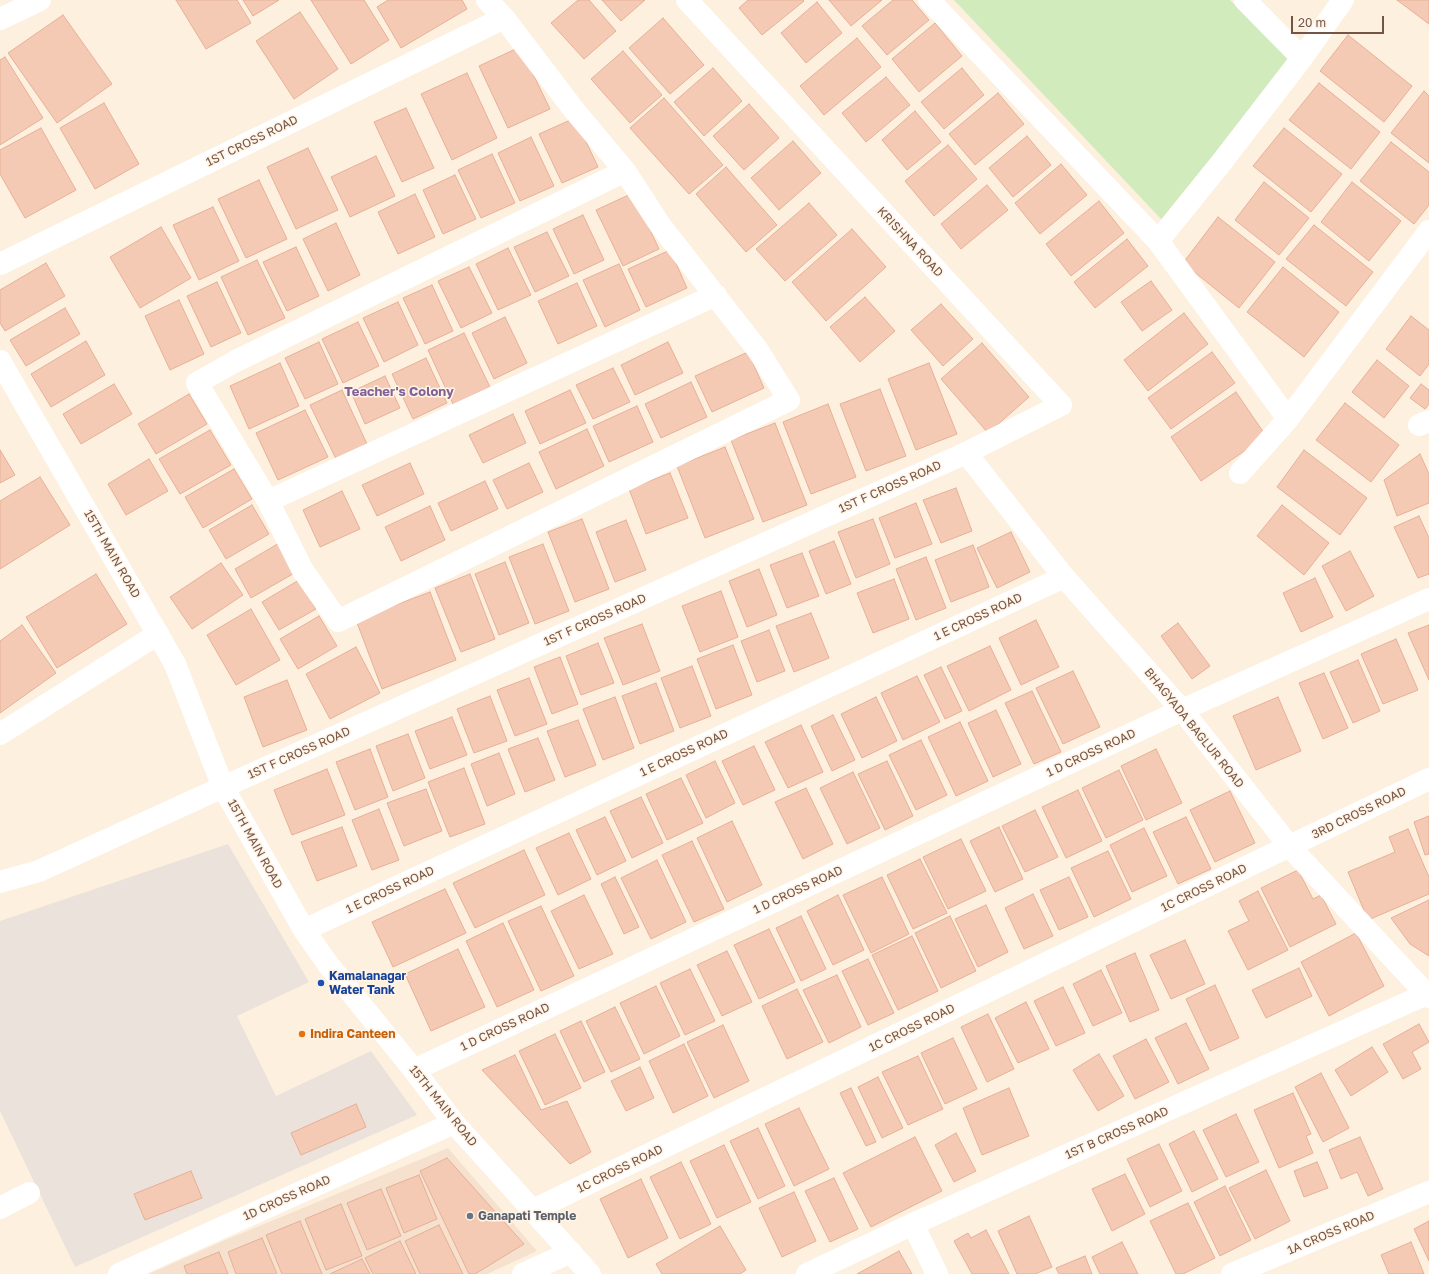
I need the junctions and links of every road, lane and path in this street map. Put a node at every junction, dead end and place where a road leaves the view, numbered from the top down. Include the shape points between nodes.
1 (40, 0) edge
2 (487, 0) edge
3 (687, 0) edge
4 (928, 0) edge
5 (1245, 0) edge
6 (1343, 0) edge
7 (504, 18) junction
8 (0, 19) edge
9 (1302, 58) junction
10 (626, 171) junction
11 (1429, 231) edge
12 (1158, 241) junction
13 (0, 264) edge
14 (716, 295) junction
15 (0, 361) edge
16 (1288, 419) junction
17 (966, 453) junction
18 (1240, 473) dead end
19 (268, 501) junction
20 (1064, 577) junction
21 (1429, 599) edge
22 (158, 634) junction
23 (1182, 710) junction
24 (0, 734) edge
25 (1429, 779) edge
26 (223, 787) junction
27 (1290, 847) junction
28 (0, 882) edge
29 (304, 930) junction
30 (1428, 994) edge
31 (414, 1070) junction
32 (454, 1123) junction
33 (1429, 1192) edge
34 (29, 1193) dead end
35 (0, 1208) edge
36 (533, 1210) junction
37 (913, 1224) junction
38 (571, 1252) junction
39 (119, 1274) edge
40 (523, 1274) edge
41 (590, 1274) edge
42 (807, 1274) edge
43 (937, 1274) edge
44 (1232, 1274) edge

1 - 8 street
2 - 7 street
3 - 17 street, KRISHNA ROAD via 1061,406
4 - 12 street
5 - 9 street
6 - 9 street
7 - 10 street via 574,110
7 - 13 street, 1ST CROSS ROAD
9 - 12 street
10 - 14 street via 660,225
10 - 19 street via 243,358 197,383
11 - 16 street
12 - 16 street
14 - 19 street
14 - 19 street via 757,349 789,400 338,621 302,569
15 - 22 street, 15TH MAIN ROAD
16 - 18 street
17 - 20 street, BHAGYADA BAGLUR ROAD
17 - 26 street, 1ST F CROSS ROAD
20 - 23 street, BHAGYADA BAGLUR ROAD
20 - 29 street, 1 E CROSS ROAD
21 - 23 street, 1 D CROSS ROAD
22 - 24 street
22 - 26 street, 15TH MAIN ROAD via 175,664
23 - 27 street, BHAGYADA BAGLUR ROAD
23 - 31 street, 1 D CROSS ROAD
25 - 27 street, 3RD CROSS ROAD
26 - 28 street, 1ST F CROSS ROAD via 39,871
26 - 29 street, 15TH MAIN ROAD
27 - 30 street, BHAGYADA BAGLUR ROAD
27 - 36 street, 1C CROSS ROAD
29 - 31 street, 15TH MAIN ROAD via 327,964
30 - 37 street, 1ST B CROSS ROAD
31 - 32 street, 15TH MAIN ROAD
32 - 36 street, 15TH MAIN ROAD
32 - 39 street, 1D CROSS ROAD
33 - 44 street, 1A CROSS ROAD
34 - 35 street
36 - 38 street, 15TH MAIN ROAD
37 - 42 street, 1ST B CROSS ROAD
37 - 43 street
38 - 40 street
38 - 41 street, 15TH MAIN ROAD

